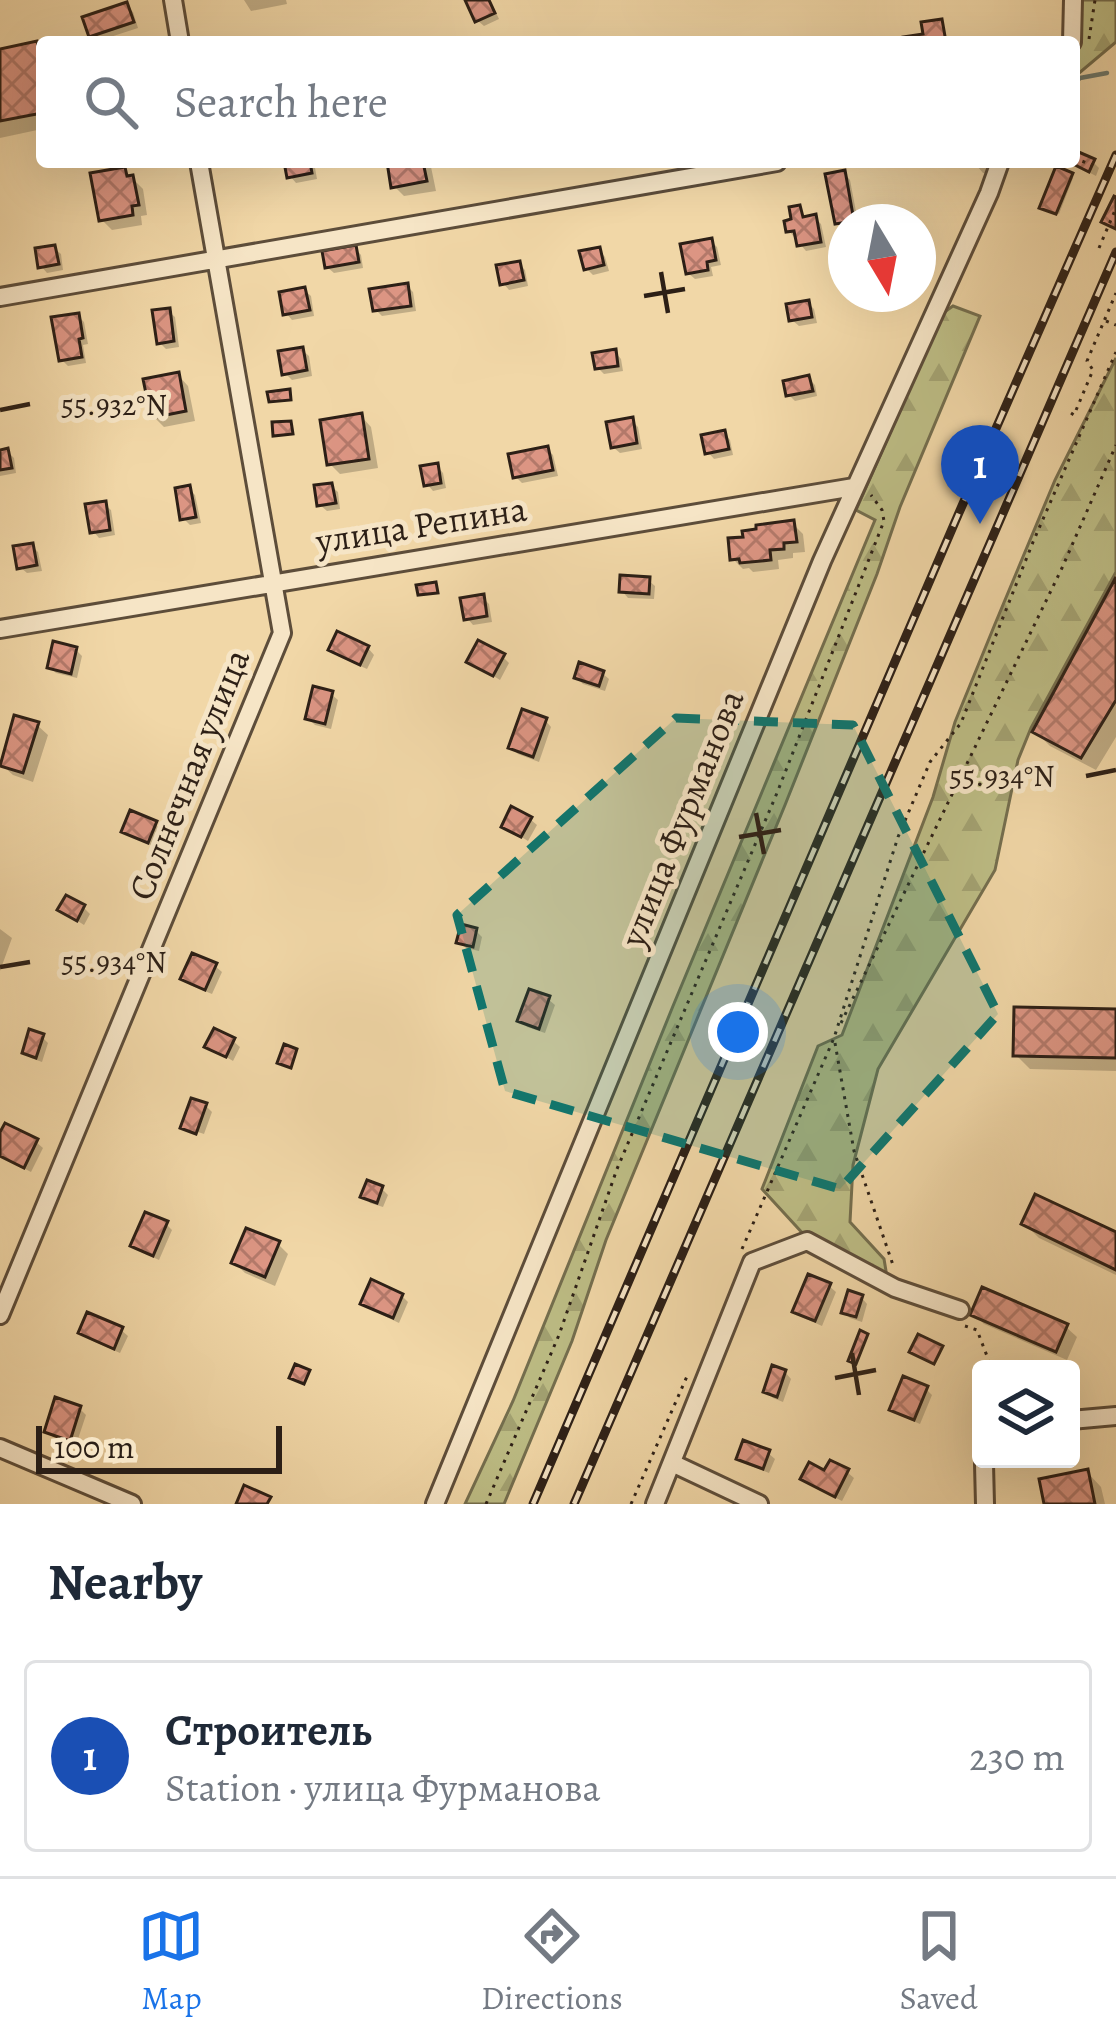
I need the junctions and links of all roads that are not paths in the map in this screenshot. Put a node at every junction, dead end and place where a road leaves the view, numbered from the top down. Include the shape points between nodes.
1 (173, 0) edge
2 (1073, 0) edge
3 (178, 36) edge
4 (1072, 36) edge
5 (200, 168) edge
6 (743, 168) edge
7 (998, 168) edge
8 (215, 261) junction
9 (0, 297) edge
10 (856, 481) junction
11 (273, 582) junction
12 (0, 628) edge
13 (0, 1315) edge
14 (958, 1317) road end
15 (1116, 1416) edge
16 (1080, 1419) edge
17 (0, 1448) edge
18 (672, 1463) junction
19 (986, 1468) edge
20 (132, 1504) edge
21 (435, 1504) edge
22 (655, 1504) edge
23 (760, 1504) edge
24 (985, 1504) edge

1 - 3 street
2 - 4 street
5 - 8 street, Солнечная улица
6 - 8 street
7 - 10 street, улица Фурманова
8 - 9 street
8 - 11 street, Солнечная улица
10 - 11 street, улица Репина
10 - 21 street, улица Фурманова
11 - 12 street, улица Репина
11 - 13 street, Солнечная улица via 282,633
14 - 18 street via 807,1241 747,1256
15 - 16 street
17 - 20 street
18 - 22 street
18 - 23 street
19 - 24 street

